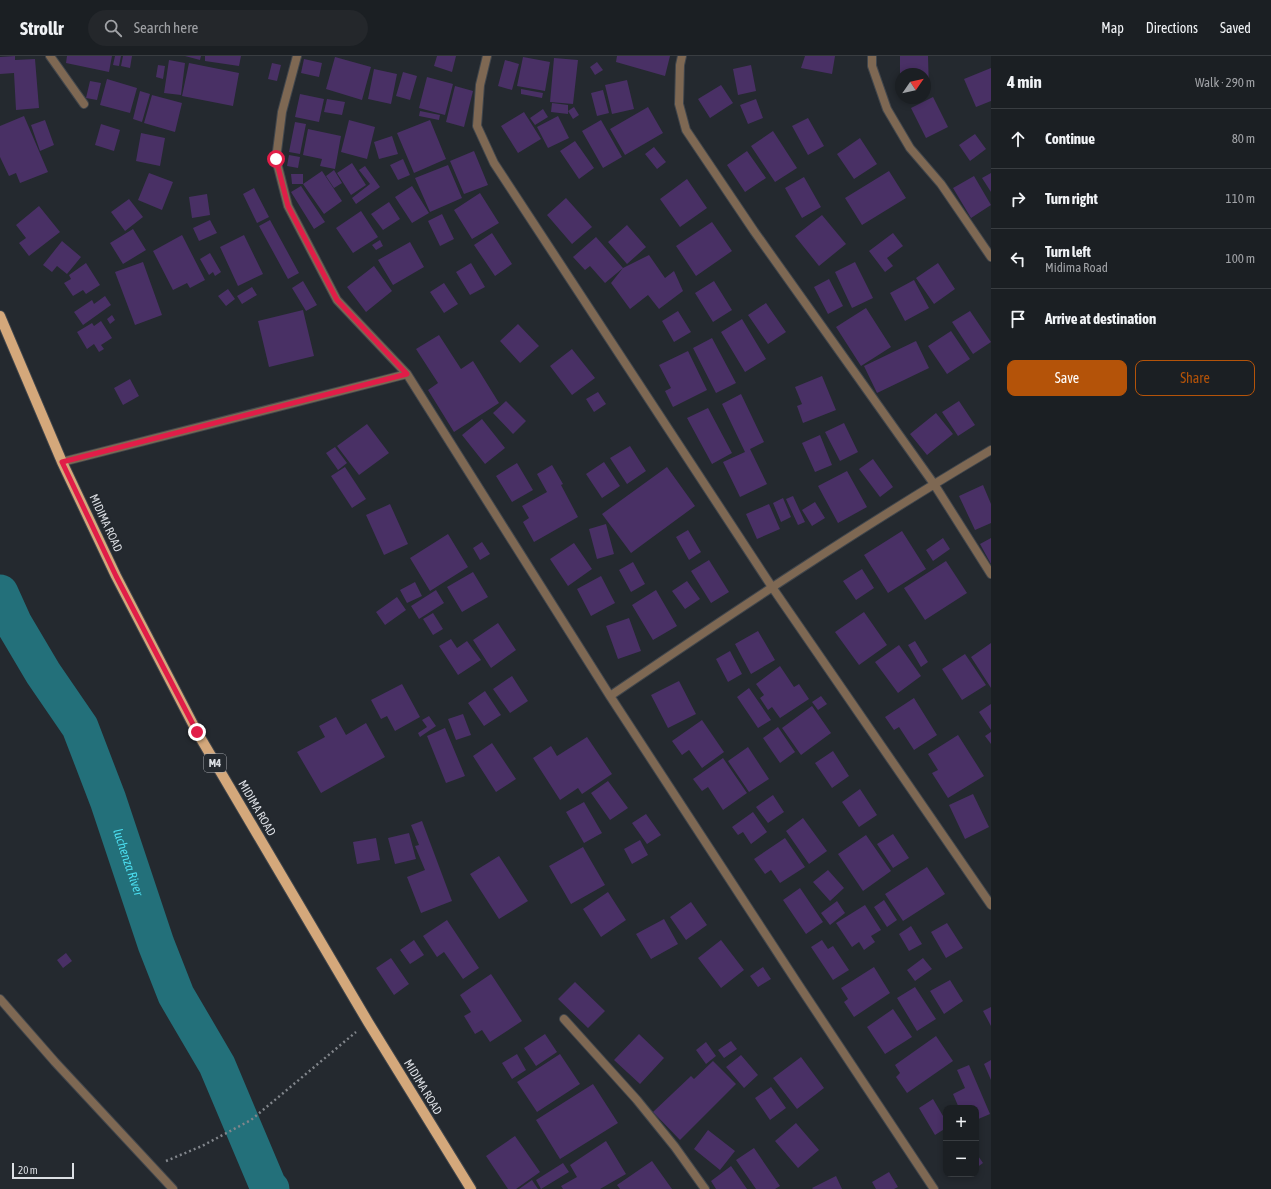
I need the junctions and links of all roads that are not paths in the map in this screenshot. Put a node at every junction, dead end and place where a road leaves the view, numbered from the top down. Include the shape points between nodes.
1 (50, 56) edge
2 (297, 56) edge
3 (487, 56) edge
4 (682, 56) edge
5 (872, 56) edge
6 (84, 104) dead end
7 (991, 257) edge
8 (0, 316) edge
9 (407, 374) junction
10 (991, 450) edge
11 (62, 462) junction
12 (934, 484) junction
13 (991, 574) edge
14 (772, 587) junction
15 (610, 696) junction
16 (991, 905) edge
17 (0, 999) edge
18 (564, 1019) dead end
19 (173, 1189) edge
20 (471, 1189) edge
21 (705, 1189) edge
22 (934, 1189) edge

1 - 6 street
2 - 9 street via 282,112 276,159 288,206 337,300
3 - 14 street via 480,85 477,126 494,163
4 - 12 street via 679,104 686,130 754,231
5 - 7 street via 872,66 887,109 910,148 941,184
8 - 11 main road, MIDIMA ROAD / M4
9 - 11 street
9 - 15 street
10 - 12 street
11 - 20 main road, MIDIMA ROAD / M4 via 116,576 197,732 368,1022
12 - 13 street
12 - 14 street
14 - 15 street
14 - 16 street
15 - 22 street
17 - 19 street
18 - 21 street via 637,1100

